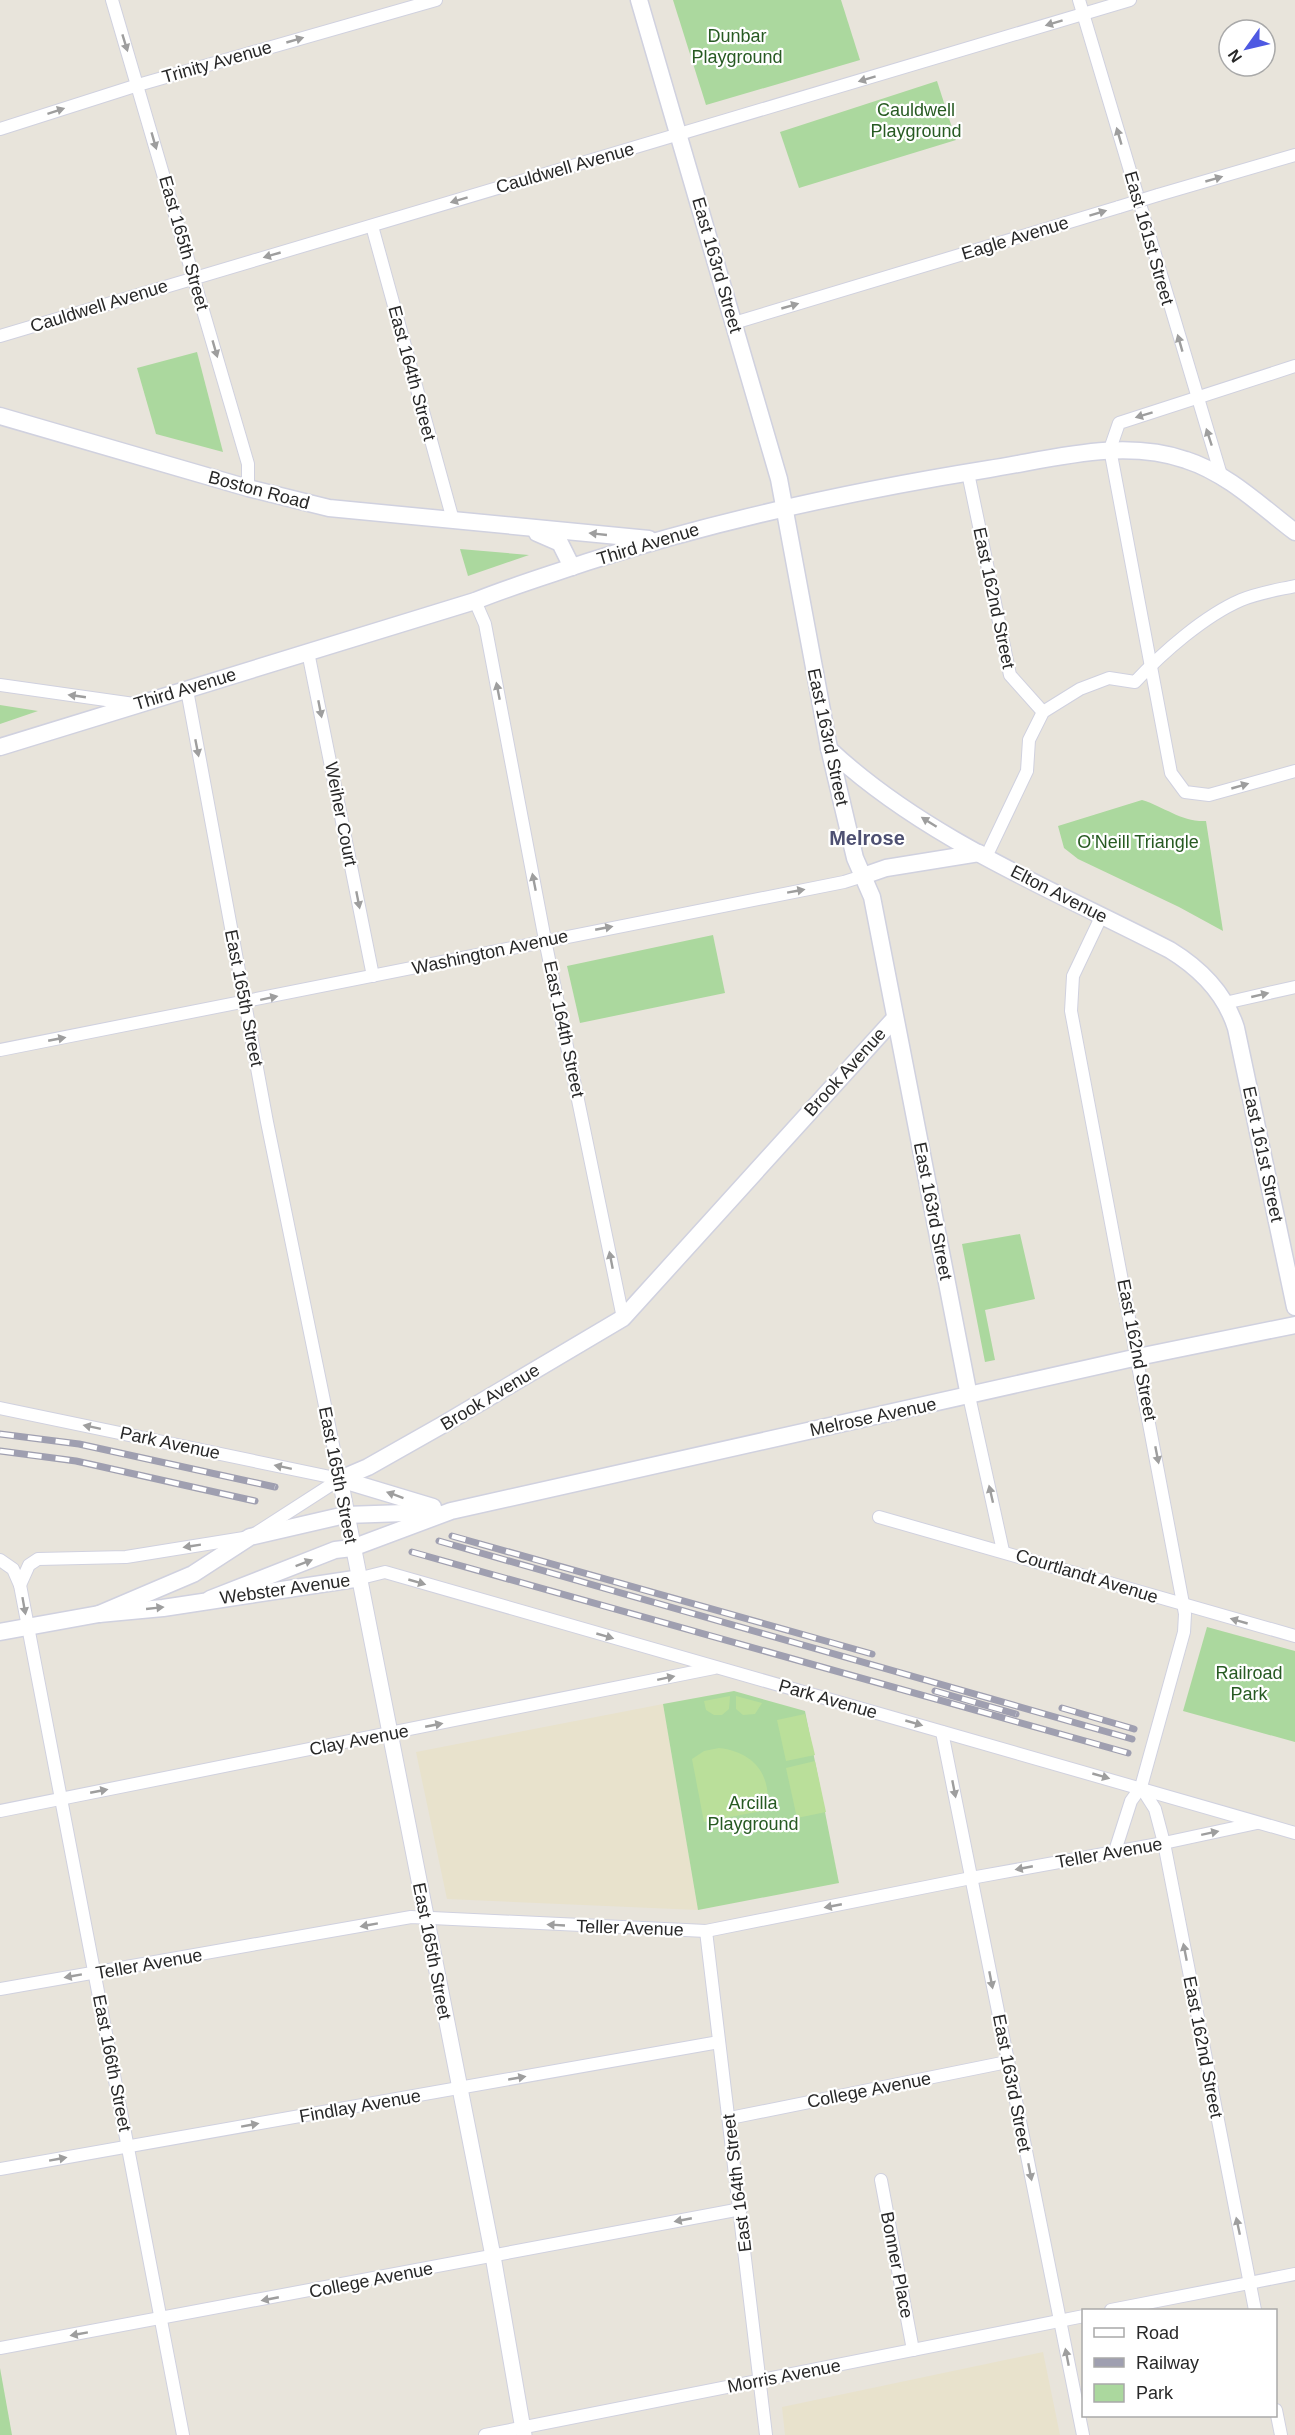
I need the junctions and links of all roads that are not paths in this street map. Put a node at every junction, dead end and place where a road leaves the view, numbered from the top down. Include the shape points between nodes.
1 (112, 0) edge
2 (436, 0) edge
3 (639, 0) edge
4 (1079, 0) edge
5 (1130, 0) edge
6 (1083, 14) junction
7 (138, 85) junction
8 (0, 129) edge
9 (679, 135) junction
10 (1295, 155) edge
11 (372, 226) junction
12 (194, 277) junction
13 (734, 323) junction
14 (0, 336) edge
15 (1295, 366) edge
16 (1196, 399) junction
17 (0, 416) edge
18 (1110, 449) junction
19 (968, 472) junction
20 (1221, 475) junction
21 (248, 488) junction
22 (785, 507) junction
23 (453, 520) junction
24 (526, 527) junction
25 (1295, 532) edge
26 (656, 540) junction
27 (572, 567) junction
28 (1295, 586) edge
29 (475, 601) junction
30 (308, 652) junction
31 (1152, 663) junction
32 (0, 685) edge
33 (186, 690) junction
34 (135, 704) junction
35 (1043, 712) junction
36 (0, 747) edge
37 (829, 748) junction
38 (1295, 771) edge
39 (982, 855) junction
40 (863, 876) junction
41 (1102, 915) junction
42 (545, 940) junction
43 (374, 976) junction
44 (1295, 987) edge
45 (245, 1003) junction
46 (1225, 1003) junction
47 (895, 1018) junction
48 (0, 1050) edge
49 (1295, 1307) edge
50 (623, 1318) junction
51 (1295, 1325) edge
52 (1138, 1357) junction
53 (969, 1396) junction
54 (0, 1408) edge
55 (340, 1479) junction
56 (451, 1511) junction
57 (345, 1515) junction
58 (879, 1517) dead end
59 (250, 1537) junction
60 (352, 1548) junction
61 (1004, 1551) junction
62 (0, 1560) edge
63 (361, 1578) junction
64 (20, 1585) junction
65 (210, 1599) junction
66 (1185, 1605) junction
67 (99, 1614) junction
68 (27, 1627) junction
69 (0, 1632) edge
70 (1295, 1636) edge
71 (717, 1668) junction
72 (942, 1732) junction
73 (390, 1734) junction
74 (1141, 1787) junction
75 (61, 1798) junction
76 (0, 1810) edge
77 (1257, 1823) junction
78 (1295, 1833) edge
79 (1164, 1843) junction
80 (1115, 1851) junction
81 (971, 1878) junction
82 (427, 1919) junction
83 (706, 1931) junction
84 (94, 1973) junction
85 (0, 1989) edge
86 (719, 2042) junction
87 (1007, 2062) junction
88 (460, 2089) junction
89 (730, 2118) junction
90 (128, 2146) junction
91 (0, 2169) edge
92 (881, 2180) dead end
93 (741, 2209) junction
94 (493, 2256) junction
95 (1295, 2274) edge
96 (1250, 2283) junction
97 (1116, 2309) edge
98 (1255, 2309) edge
99 (1082, 2316) edge
100 (161, 2319) junction
101 (1060, 2321) junction
102 (0, 2348) edge
103 (913, 2350) junction
104 (760, 2380) junction
105 (1277, 2417) edge
106 (524, 2432) edge
107 (183, 2435) edge
108 (485, 2435) edge
109 (766, 2435) edge
110 (1083, 2435) edge
111 (1281, 2435) edge

1 -> 7 street, East 165th Street
7 -> 2 street, Trinity Avenue
3 - 9 main road, East 163rd Street
4 - 6 street, East 161st Street
5 - 6 street, Cauldwell Avenue
6 -> 9 street, Cauldwell Avenue
16 -> 6 street, East 161st Street
8 -> 7 street, Trinity Avenue
7 -> 12 street, East 165th Street
9 -> 11 street, Cauldwell Avenue
9 - 13 main road, East 163rd Street
13 -> 10 street, Eagle Avenue, bridge
11 -> 12 street, Cauldwell Avenue
11 - 23 street, East 164th Street
12 - 14 street, Cauldwell Avenue
12 -> 21 street, East 165th Street via 248,464
13 - 22 main road, East 163rd Street
15 - 16 street
16 -> 18 street via 1119,423
20 -> 16 street, East 161st Street
17 - 21 main road, Boston Road
18 - 19 main road, Third Avenue
18 - 20 main road, Third Avenue via 1185,459
18 - 31 street
19 - 22 main road, Third Avenue
19 - 35 street, East 162nd Street via 1010,675
20 - 25 main road, Third Avenue
21 - 23 main road, Boston Road via 329,508
22 - 26 main road, Third Avenue
22 - 37 main road, East 163rd Street
23 - 24 main road, Boston Road
26 -> 24 main road, Boston Road
24 - 27 main road, Boston Road via 560,543
26 - 27 main road, Third Avenue
27 - 29 main road, Third Avenue
28 - 31 street via 1256,595 1228,607
29 - 30 main road, Third Avenue
42 -> 29 street, East 164th Street via 485,624
30 - 33 main road, Third Avenue
30 -> 43 street, Weiher Court
31 - 35 street via 1135,682 1109,678 1080,689
31 -> 38 street via 1171,773 1185,792 1209,795
34 -> 32 street
33 - 34 main road, Third Avenue
33 -> 45 street, East 165th Street
34 - 36 main road, Third Avenue
35 - 39 street via 1029,740 1027,771
39 -> 37 main road, Elton Avenue via 866,781
37 - 40 main road, East 163rd Street via 855,858
39 - 40 main road, Washington Avenue via 886,868
39 - 41 main road, Elton Avenue
42 -> 40 street, Washington Avenue
40 - 47 main road, East 163rd Street via 872,897
41 - 46 main road, Elton Avenue via 1187,962 1213,984
41 - 52 street, East 162nd Street via 1073,976 1071,1011
42 - 43 street, Washington Avenue
50 -> 42 street, East 164th Street
45 -> 43 street, Washington Avenue
46 -> 44 street
48 -> 45 street, Washington Avenue
45 - 55 street, East 165th Street
46 - 49 main road, East 161st Street via 1236,1028
47 - 50 main road, Brook Avenue
47 - 53 main road, East 163rd Street
50 - 55 main road, Brook Avenue via 434,1430
51 - 52 main road, Melrose Avenue
52 - 53 main road, Melrose Avenue
52 -> 66 street, East 162nd Street
53 - 56 main road, Melrose Avenue
61 -> 53 street, East 163rd Street
55 -> 54 street, Park Avenue
56 -> 55 main road
55 - 57 street, East 165th Street
55 - 59 street, Brook Avenue
56 - 57 main road, Melrose Avenue
56 - 60 main road, Melrose Avenue
57 - 59 main road, Webster Avenue
57 - 60 street, East 165th Street
58 - 61 street, Courtlandt Avenue
59 -> 64 street, Brook Avenue via 126,1557 38,1559 29,1565
59 - 67 main road, Webster Avenue via 193,1574
60 - 63 street, East 165th Street
65 -> 60 main road, Webster Avenue via 335,1550
61 - 66 street, Courtlandt Avenue
62 - 64 street via 13,1569
63 - 65 main road, Webster Avenue
63 -> 71 street, Park Avenue via 385,1572
63 - 73 street, East 165th Street via 360,1592
64 -> 68 street, East 166th Street
67 -> 65 main road, Webster Avenue
70 -> 66 street, Courtlandt Avenue
66 - 74 street, East 162nd Street via 1184,1632
67 - 68 main road, Webster Avenue
68 - 69 main road, Webster Avenue
68 - 75 street, East 166th Street
71 -> 72 street, Park Avenue
73 -> 71 street, Clay Avenue
72 -> 74 street, Park Avenue
72 -> 81 street, East 163rd Street
75 -> 73 street, Clay Avenue
73 - 82 street, East 165th Street
74 - 77 street, Park Avenue
74 - 79 street, East 162nd Street via 1155,1809
74 - 80 street, East 162nd Street via 1131,1801
75 - 76 street, Clay Avenue
75 - 84 street, East 166th Street
77 - 78 street, Park Avenue
79 -> 77 street, Teller Avenue
79 - 80 street, Teller Avenue
96 -> 79 street, East 162nd Street
80 -> 81 street, Teller Avenue
81 -> 83 street, Teller Avenue
81 -> 87 street, East 163rd Street
83 -> 82 street, Teller Avenue
82 -> 84 street, Teller Avenue via 411,1917
82 - 88 street, East 165th Street
83 - 86 street, East 164th Street
84 -> 85 street, Teller Avenue
84 - 90 street, East 166th Street
88 -> 86 street, Findlay Avenue
86 - 89 street, East 164th Street
87 - 89 street, College Avenue
87 -> 101 street, East 163rd Street
90 -> 88 street, Findlay Avenue
88 - 94 street, East 165th Street
89 - 93 street, East 164th Street
91 -> 90 street, Findlay Avenue
90 - 100 street, East 166th Street
92 - 103 street, Bonner Place
93 -> 94 street, College Avenue
93 - 104 street, East 164th Street
94 -> 100 street, College Avenue
94 - 106 street, East 165th Street
95 - 96 street
96 - 97 street
96 - 98 street, East 162nd Street
99 - 101 street, Morris Avenue
100 -> 102 street, College Avenue
100 - 107 street, East 166th Street
101 - 103 street, Morris Avenue
110 -> 101 street, East 163rd Street
103 - 104 street, Morris Avenue
104 - 106 street, Morris Avenue
104 - 109 street, East 164th Street
105 - 111 street
106 - 108 street, Morris Avenue

